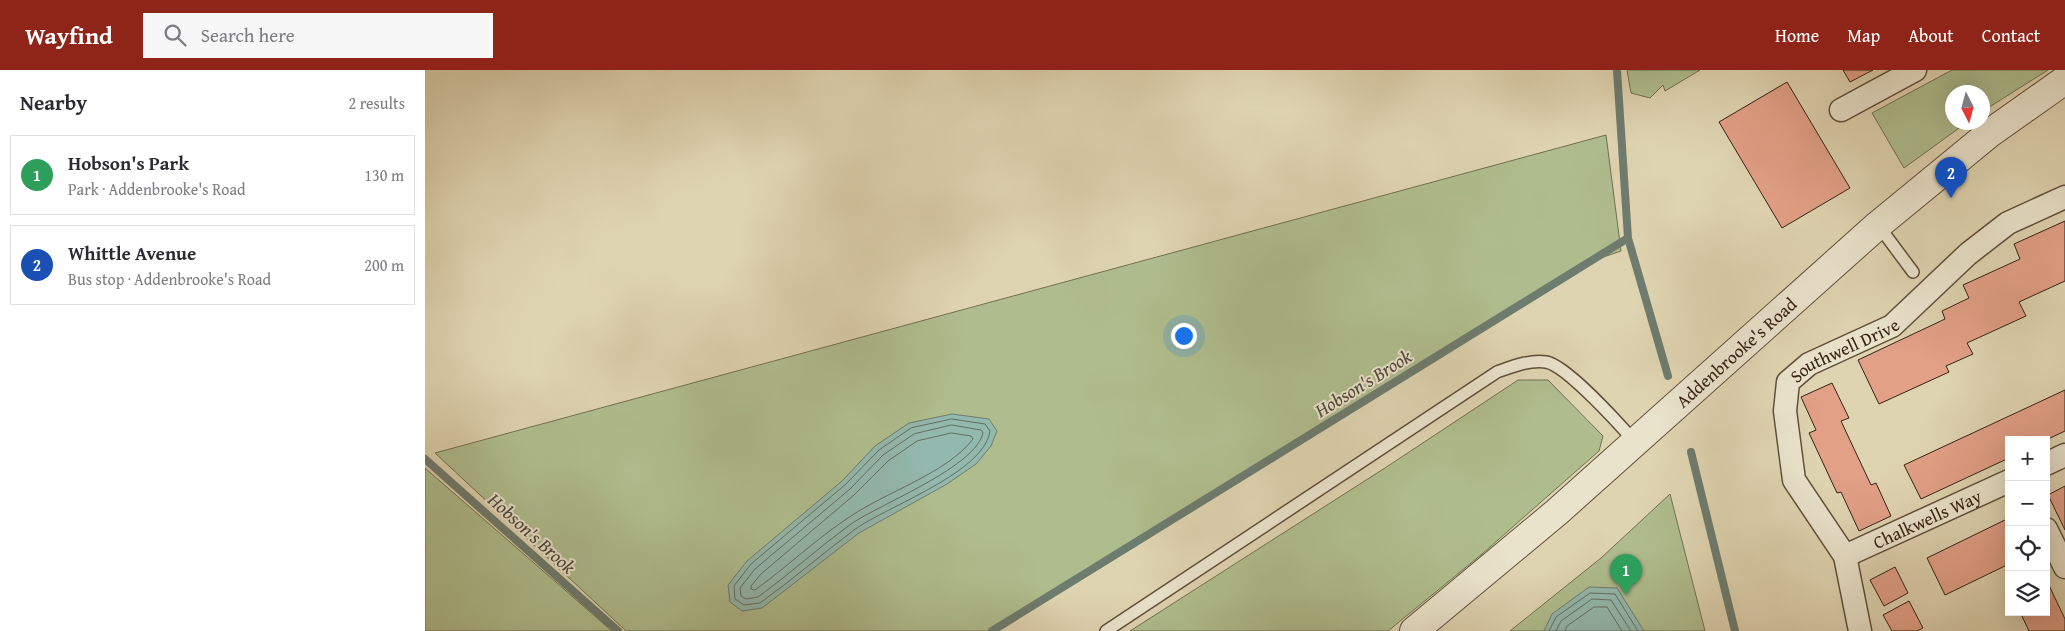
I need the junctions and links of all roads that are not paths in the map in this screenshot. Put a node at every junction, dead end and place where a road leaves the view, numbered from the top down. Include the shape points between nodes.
1 (1915, 70) edge
2 (2065, 80) edge
3 (1841, 110) dead end
4 (2065, 197) edge
5 (1878, 225) junction
6 (1913, 272) dead end
7 (1635, 442) junction
8 (2065, 455) edge
9 (2050, 462) edge
10 (2005, 483) edge
11 (2050, 537) edge
12 (1845, 556) junction
13 (2065, 567) edge
14 (1106, 631) edge
15 (1414, 631) edge
16 (1860, 631) edge

1 - 3 street
2 - 5 street, Addenbrooke's Road via 1989,133
4 - 12 street, Southwell Drive via 2008,223 1968,254 1892,326 1809,364 1788,382 1785,411 1794,480
5 - 6 lane
5 - 7 street, Addenbrooke's Road
7 - 14 lane via 1602,406 1549,362 1528,361 1497,372
7 - 15 street, Addenbrooke's Road via 1557,512
8 - 9 street
10 - 12 street, Chalkwells Way
11 - 13 street
12 - 16 street, Southwell Drive

